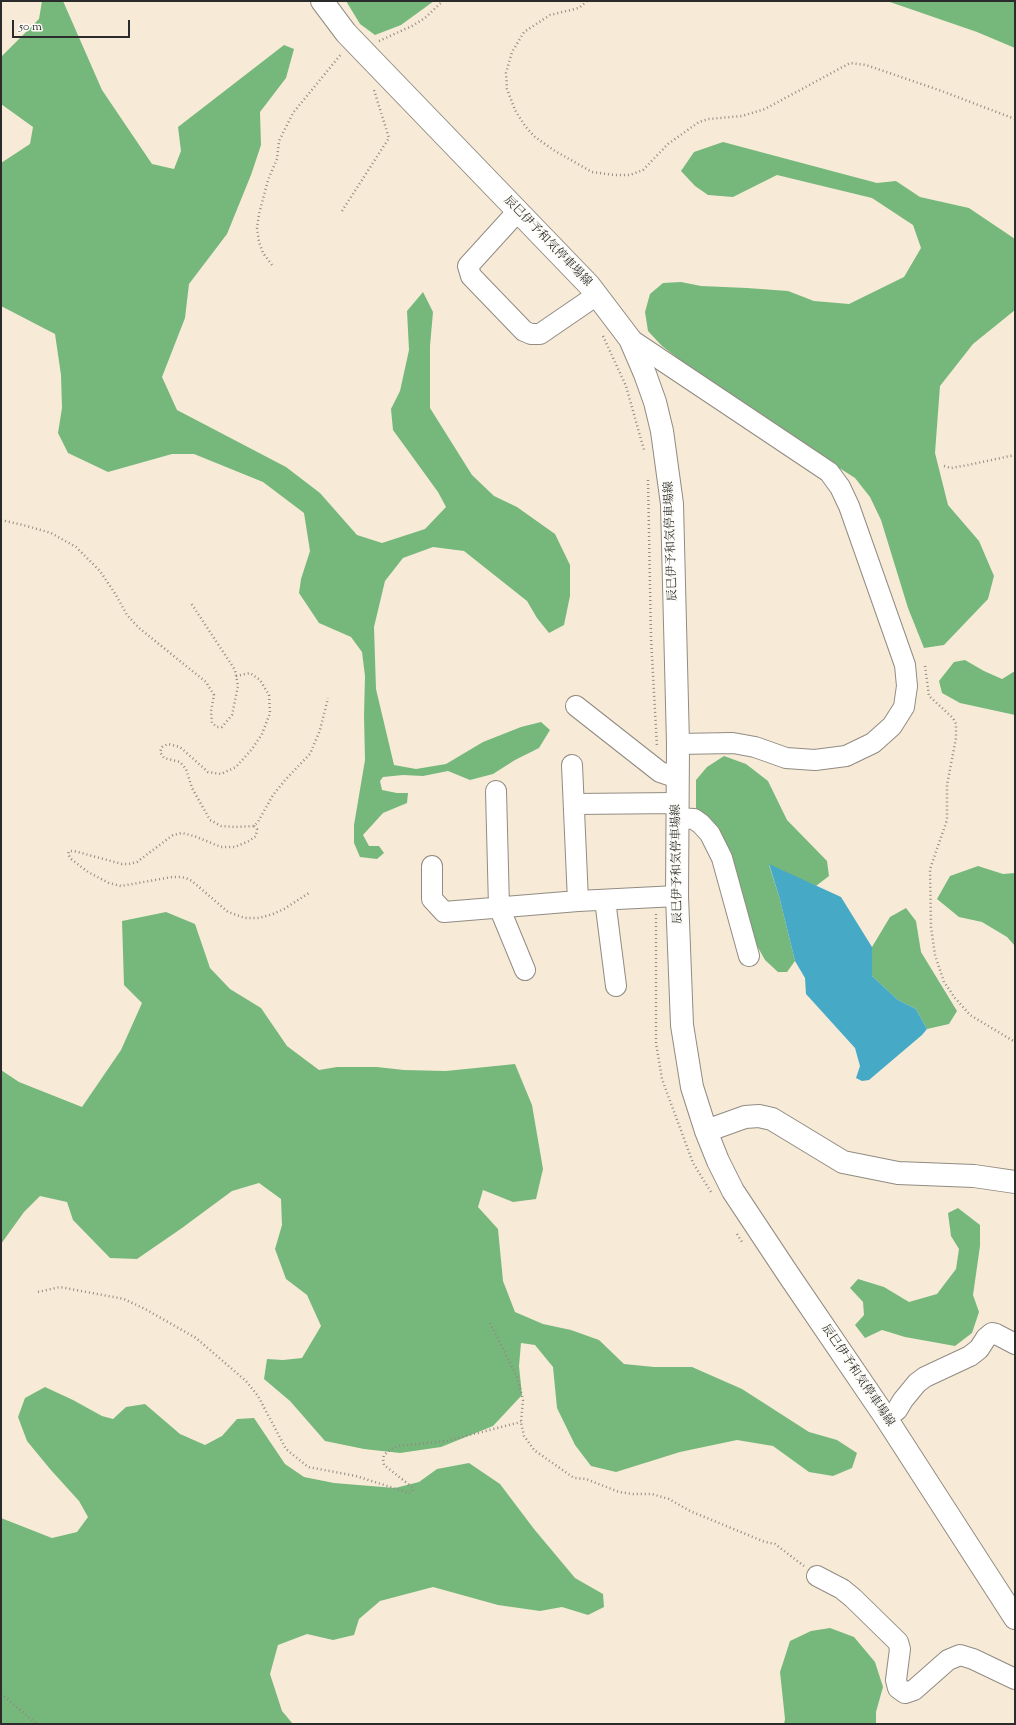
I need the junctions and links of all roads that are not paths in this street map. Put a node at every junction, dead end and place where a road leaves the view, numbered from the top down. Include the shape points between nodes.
1 (322, 1) edge
2 (518, 211) junction
3 (597, 295) junction
4 (630, 339) junction
5 (576, 706) dead end
6 (678, 744) junction
7 (572, 765) dead end
8 (668, 774) junction
9 (496, 791) dead end
10 (574, 804) junction
11 (677, 810) junction
12 (432, 866) dead end
13 (667, 897) junction
14 (605, 900) junction
15 (578, 901) junction
16 (499, 907) junction
17 (750, 956) dead end
18 (525, 970) dead end
19 (616, 986) dead end
20 (706, 1131) junction
21 (1015, 1182) edge
22 (1015, 1344) edge
23 (886, 1418) junction
24 (817, 1576) road end
25 (1015, 1618) edge
26 (1015, 1679) edge

1 - 2 main road, 辰巳伊予和気停車場線 via 364,52
2 - 3 main road, 辰巳伊予和気停車場線
2 - 3 street via 468,266 471,276 524,331 531,334 540,334
3 - 4 main road, 辰巳伊予和気停車場線
4 - 6 main road, 辰巳伊予和気停車場線 via 655,402 669,478 672,504
4 - 6 street via 829,472 849,506 905,666 907,686 904,707 892,726 873,743 846,756 815,760 786,758 733,743
5 - 8 street
6 - 8 main road, 辰巳伊予和気停車場線
7 - 10 street
8 - 11 main road, 辰巳伊予和気停車場線
9 - 16 street
10 - 11 street
10 - 15 street
11 - 13 main road, 辰巳伊予和気停車場線
11 - 17 street via 702,824 710,834 722,858
12 - 16 street via 432,899 444,912
13 - 14 street
13 - 20 main road, 辰巳伊予和気停車場線 via 692,1087
14 - 15 street
14 - 19 street
15 - 16 street
16 - 18 street
20 - 21 main road via 745,1117 759,1116 772,1119 843,1162 898,1173 974,1176
20 - 23 main road, 辰巳伊予和気停車場線 via 733,1191
22 - 23 street via 992,1333 970,1356 917,1383 897,1410
23 - 25 main road, 辰巳伊予和気停車場線
24 - 26 street via 842,1589 898,1642 900,1649 896,1680 898,1688 905,1693 914,1690 948,1660 960,1655

